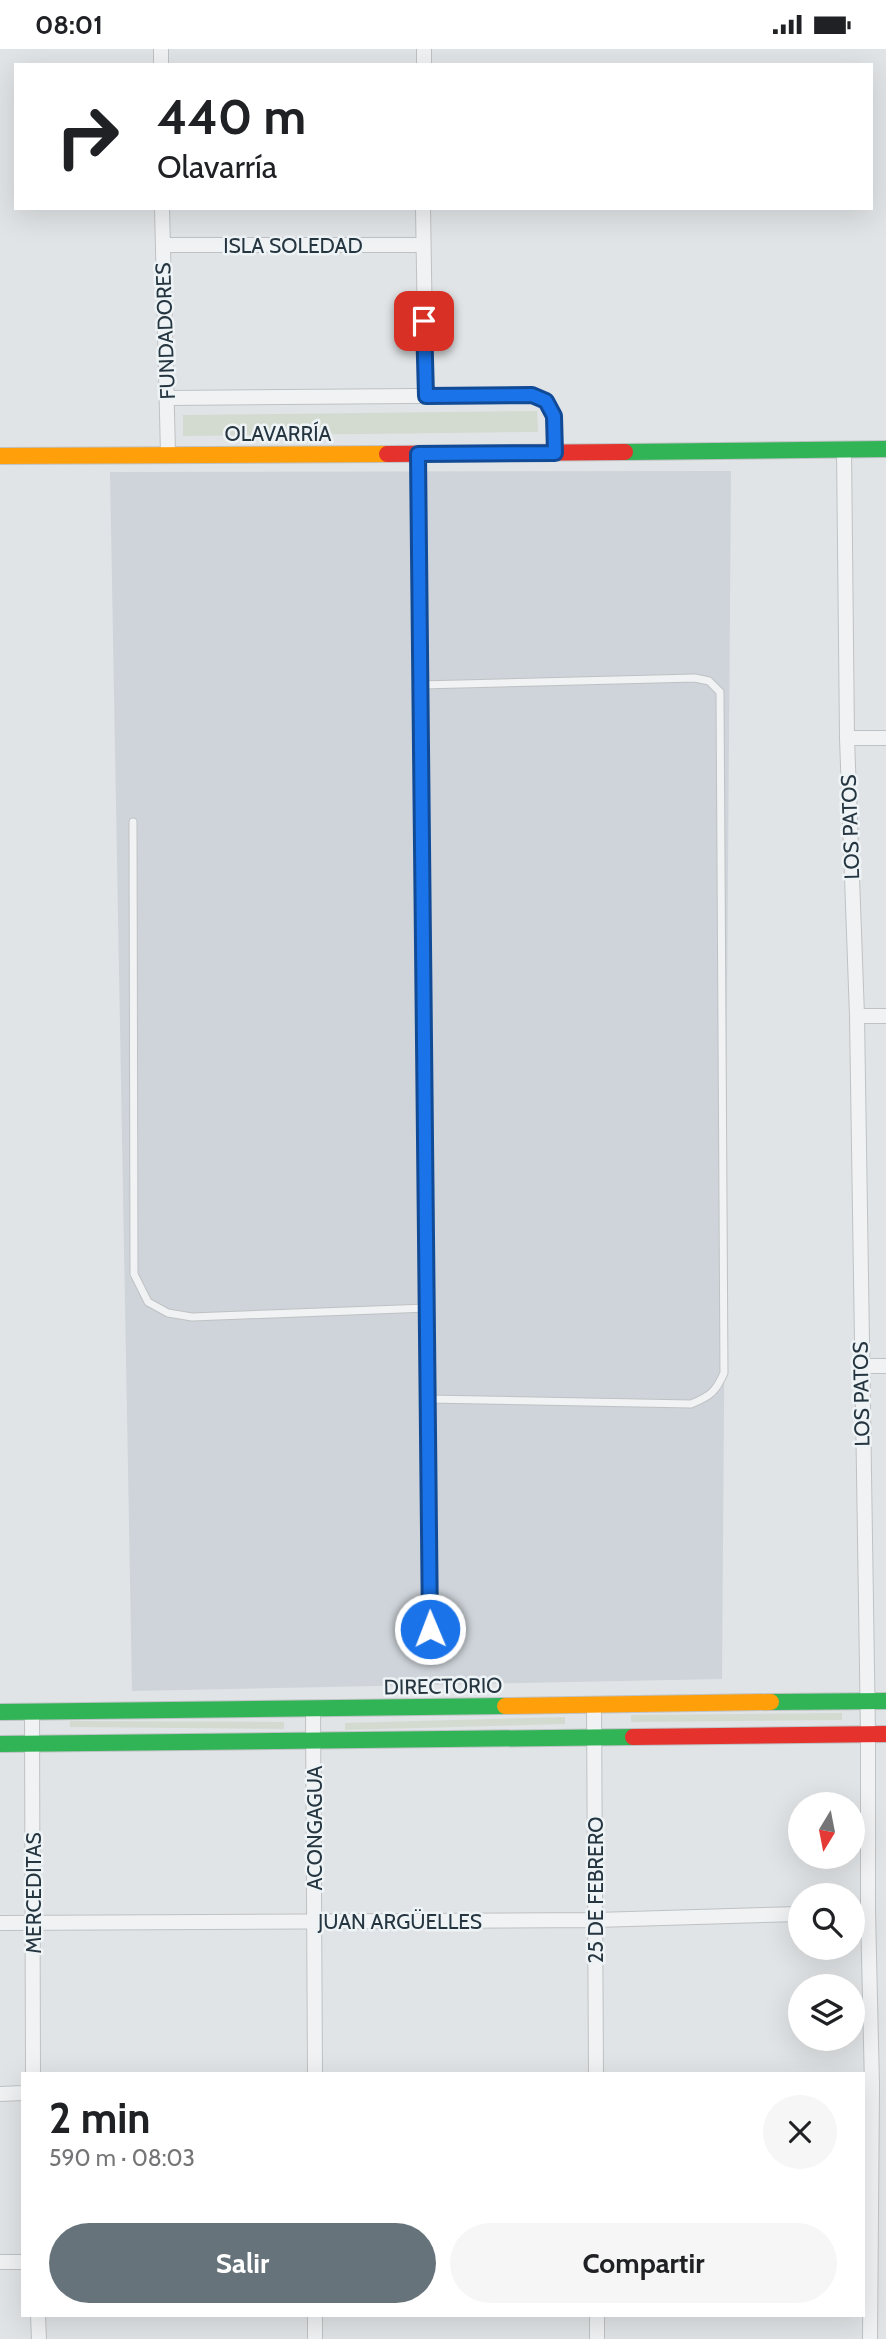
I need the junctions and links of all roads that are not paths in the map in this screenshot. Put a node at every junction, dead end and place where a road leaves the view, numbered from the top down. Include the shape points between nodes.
1 (162, 210) edge
2 (424, 210) edge
3 (423, 245) junction
4 (163, 246) junction
5 (426, 396) junction
6 (167, 398) junction
7 (844, 449) junction
8 (886, 449) edge
9 (555, 453) junction
10 (167, 454) junction
11 (418, 454) junction
12 (0, 456) edge
13 (421, 685) junction
14 (886, 737) edge
15 (848, 738) junction
16 (133, 823) dead end
17 (856, 1016) junction
18 (886, 1016) edge
19 (427, 1308) junction
20 (861, 1366) junction
21 (886, 1366) edge
22 (428, 1399) junction
23 (430, 1629) dead end
24 (867, 1701) junction
25 (886, 1701) edge
26 (594, 1705) junction
27 (313, 1709) junction
28 (0, 1712) edge
29 (32, 1712) junction
30 (868, 1734) junction
31 (886, 1734) edge
32 (594, 1737) junction
33 (313, 1740) junction
34 (0, 1744) edge
35 (32, 1744) junction
36 (865, 1912) edge
37 (868, 1912) junction
38 (788, 1914) edge
39 (596, 1920) junction
40 (314, 1921) junction
41 (0, 1923) edge
42 (33, 1923) junction
43 (33, 2072) edge
44 (314, 2072) edge
45 (596, 2072) edge
46 (873, 2086) edge
47 (0, 2094) edge
48 (21, 2094) edge
49 (867, 2253) edge
50 (0, 2262) edge
51 (21, 2262) edge
52 (38, 2317) edge
53 (315, 2317) edge
54 (597, 2317) edge
55 (39, 2339) edge
56 (315, 2339) edge
57 (597, 2339) edge
58 (870, 2339) edge

1 - 4 street, FUNDADORES
2 - 3 street
3 - 4 street, ISLA SOLEDAD
3 - 5 street
4 - 6 street, FUNDADORES
5 - 6 street, OLAVARRÍA
5 - 9 street, OLAVARRÍA via 532,395 546,401 554,416
6 - 10 street, FUNDADORES
7 - 8 main road, OLAVARRÍA
7 - 9 main road, OLAVARRÍA
7 - 15 street, LOS PATOS
9 - 11 main road, OLAVARRÍA
10 - 11 main road, OLAVARRÍA
10 - 12 main road, OLAVARRÍA
11 - 13 lane
13 - 19 lane
13 - 22 lane via 695,678 709,681 720,692 724,1373 716,1390 691,1403
14 - 15 street
15 - 17 street, LOS PATOS
16 - 19 lane via 134,1275 148,1302 168,1313 192,1317
17 - 18 street
17 - 20 street, LOS PATOS
19 - 22 lane
20 - 21 street
20 - 24 street, LOS PATOS
22 - 23 lane
24 - 25 main road, DIRECTORIO
24 - 26 main road, DIRECTORIO
24 - 30 street, LOS PATOS
26 - 27 main road, DIRECTORIO
26 - 32 street, 25 DE FEBRERO
27 - 29 main road, DIRECTORIO
27 - 33 street, ACONGAGUA
28 - 29 main road, DIRECTORIO
29 - 35 street, MERCEDITAS
30 - 31 main road
30 - 32 main road
30 - 37 street, LOS PATOS
32 - 33 main road
32 - 39 street, 25 DE FEBRERO
33 - 35 main road
33 - 40 street, ACONGAGUA
34 - 35 main road
35 - 42 street, MERCEDITAS
36 - 37 street
37 - 46 street, LOS PATOS
38 - 39 street, JUAN ARGÜELLES
39 - 40 street, JUAN ARGÜELLES
39 - 45 street, 25 DE FEBRERO
40 - 42 street, JUAN ARGÜELLES
40 - 44 street, ACONGAGUA
41 - 42 street, JUAN ARGÜELLES
42 - 43 street, MERCEDITAS
46 - 49 street, LOS PATOS
47 - 48 street
49 - 58 street, LOS PATOS
50 - 51 street
52 - 55 street
53 - 56 street
54 - 57 street

